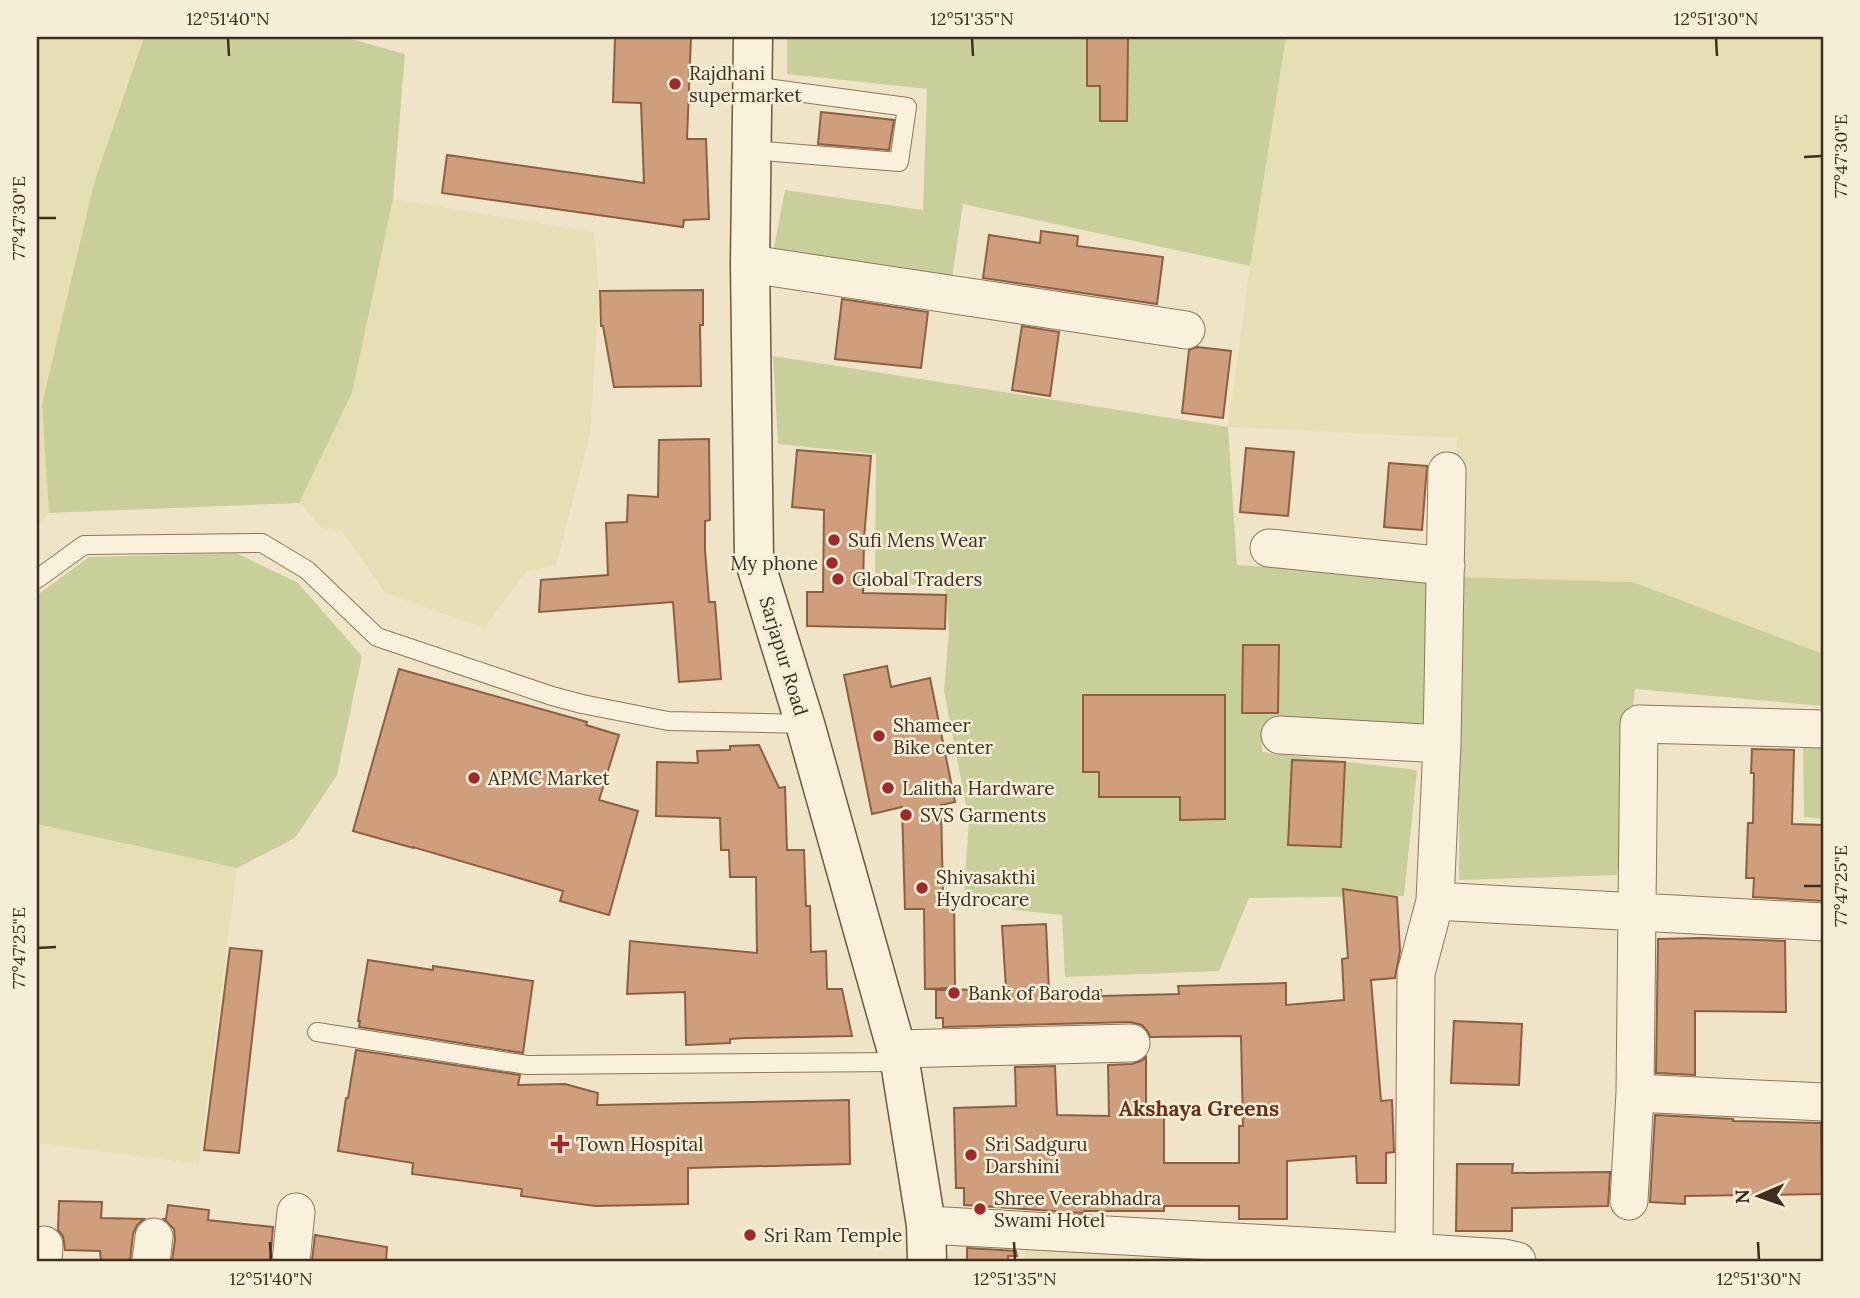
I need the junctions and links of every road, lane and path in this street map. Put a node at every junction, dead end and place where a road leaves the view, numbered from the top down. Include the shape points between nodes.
1 (753, 37) edge
2 (752, 86) junction
3 (751, 150) junction
4 (750, 264) junction
5 (1186, 330) dead end
6 (1447, 471) dead end
7 (1269, 548) dead end
8 (1446, 566) junction
9 (37, 579) edge
10 (805, 724) junction
11 (1823, 729) edge
12 (1280, 735) dead end
13 (1442, 744) junction
14 (1435, 901) junction
15 (1637, 912) junction
16 (1823, 922) edge
17 (317, 1032) dead end
18 (1131, 1043) dead end
19 (898, 1056) junction
20 (1635, 1093) junction
21 (1823, 1102) edge
22 (1629, 1201) dead end
23 (296, 1212) dead end
24 (926, 1243) edge
25 (1414, 1252) junction
26 (1360, 1255) edge
27 (291, 1261) edge
28 (1517, 1261) edge

1 - 2 main road, Sarjapur Road
2 - 3 main road, Sarjapur Road
2 - 3 lane via 907,107 899,162
3 - 4 main road, Sarjapur Road
4 - 5 street
4 - 10 main road, Sarjapur Road via 754,559
6 - 8 street
7 - 8 street
8 - 13 street
9 - 10 lane via 84,545 262,543 307,570 377,637 552,696 668,721
10 - 19 main road, Sarjapur Road
11 - 15 street via 1639,724
12 - 13 street
13 - 14 street
14 - 15 street
14 - 25 street via 1416,973
15 - 16 street
15 - 20 street
17 - 19 lane via 527,1065
18 - 19 street
19 - 24 main road, Sarjapur Road
20 - 21 street
20 - 22 street
23 - 27 street
24 - 26 street
25 - 26 street
25 - 28 street

